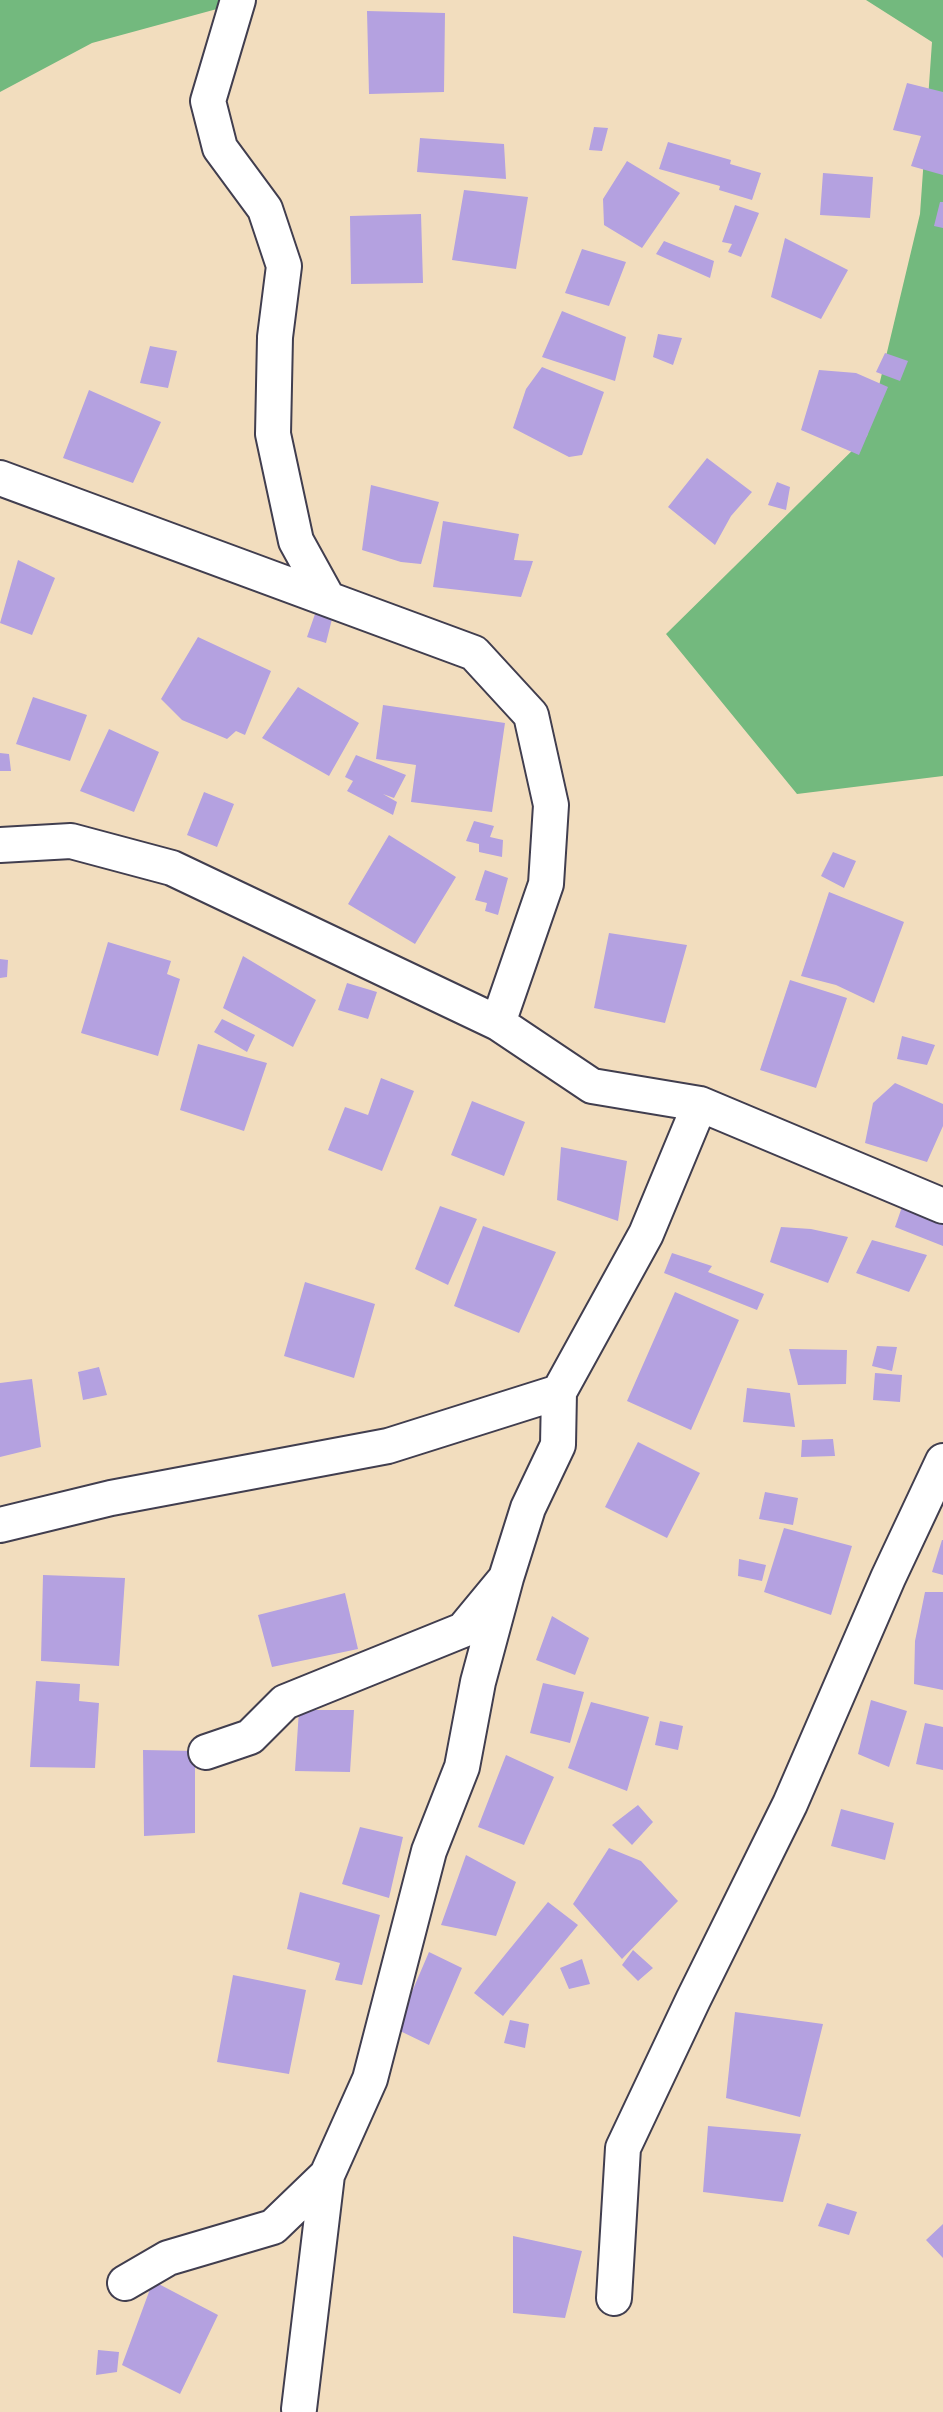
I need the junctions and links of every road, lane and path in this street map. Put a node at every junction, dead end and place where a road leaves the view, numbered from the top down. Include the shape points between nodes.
1 (238, 0) edge
2 (0, 478) edge
3 (328, 599) junction
4 (0, 845) edge
5 (498, 1023) junction
6 (700, 1104) junction
7 (943, 1206) edge
8 (559, 1392) junction
9 (943, 1461) edge
10 (0, 1525) edge
11 (506, 1578) junction
12 (206, 1752) dead end
13 (327, 2175) junction
14 (125, 2283) dead end
15 (614, 2298) dead end
16 (299, 2409) dead end

1 - 3 street via 208,101 220,148 265,209 284,266 275,337 273,434 296,541
2 - 3 street
3 - 5 street via 474,653 531,715 551,805 546,884
4 - 5 street via 71,841 172,868
5 - 6 street via 592,1086
6 - 7 street
6 - 8 street via 646,1234
8 - 10 street via 388,1446 111,1498
8 - 11 street via 558,1445 528,1508
9 - 15 street via 790,1804 623,2148
11 - 12 street via 463,1630 285,1702 250,1737
11 - 13 street via 462,1767 429,1851 370,2079
13 - 14 street via 273,2227 168,2258
13 - 16 street

